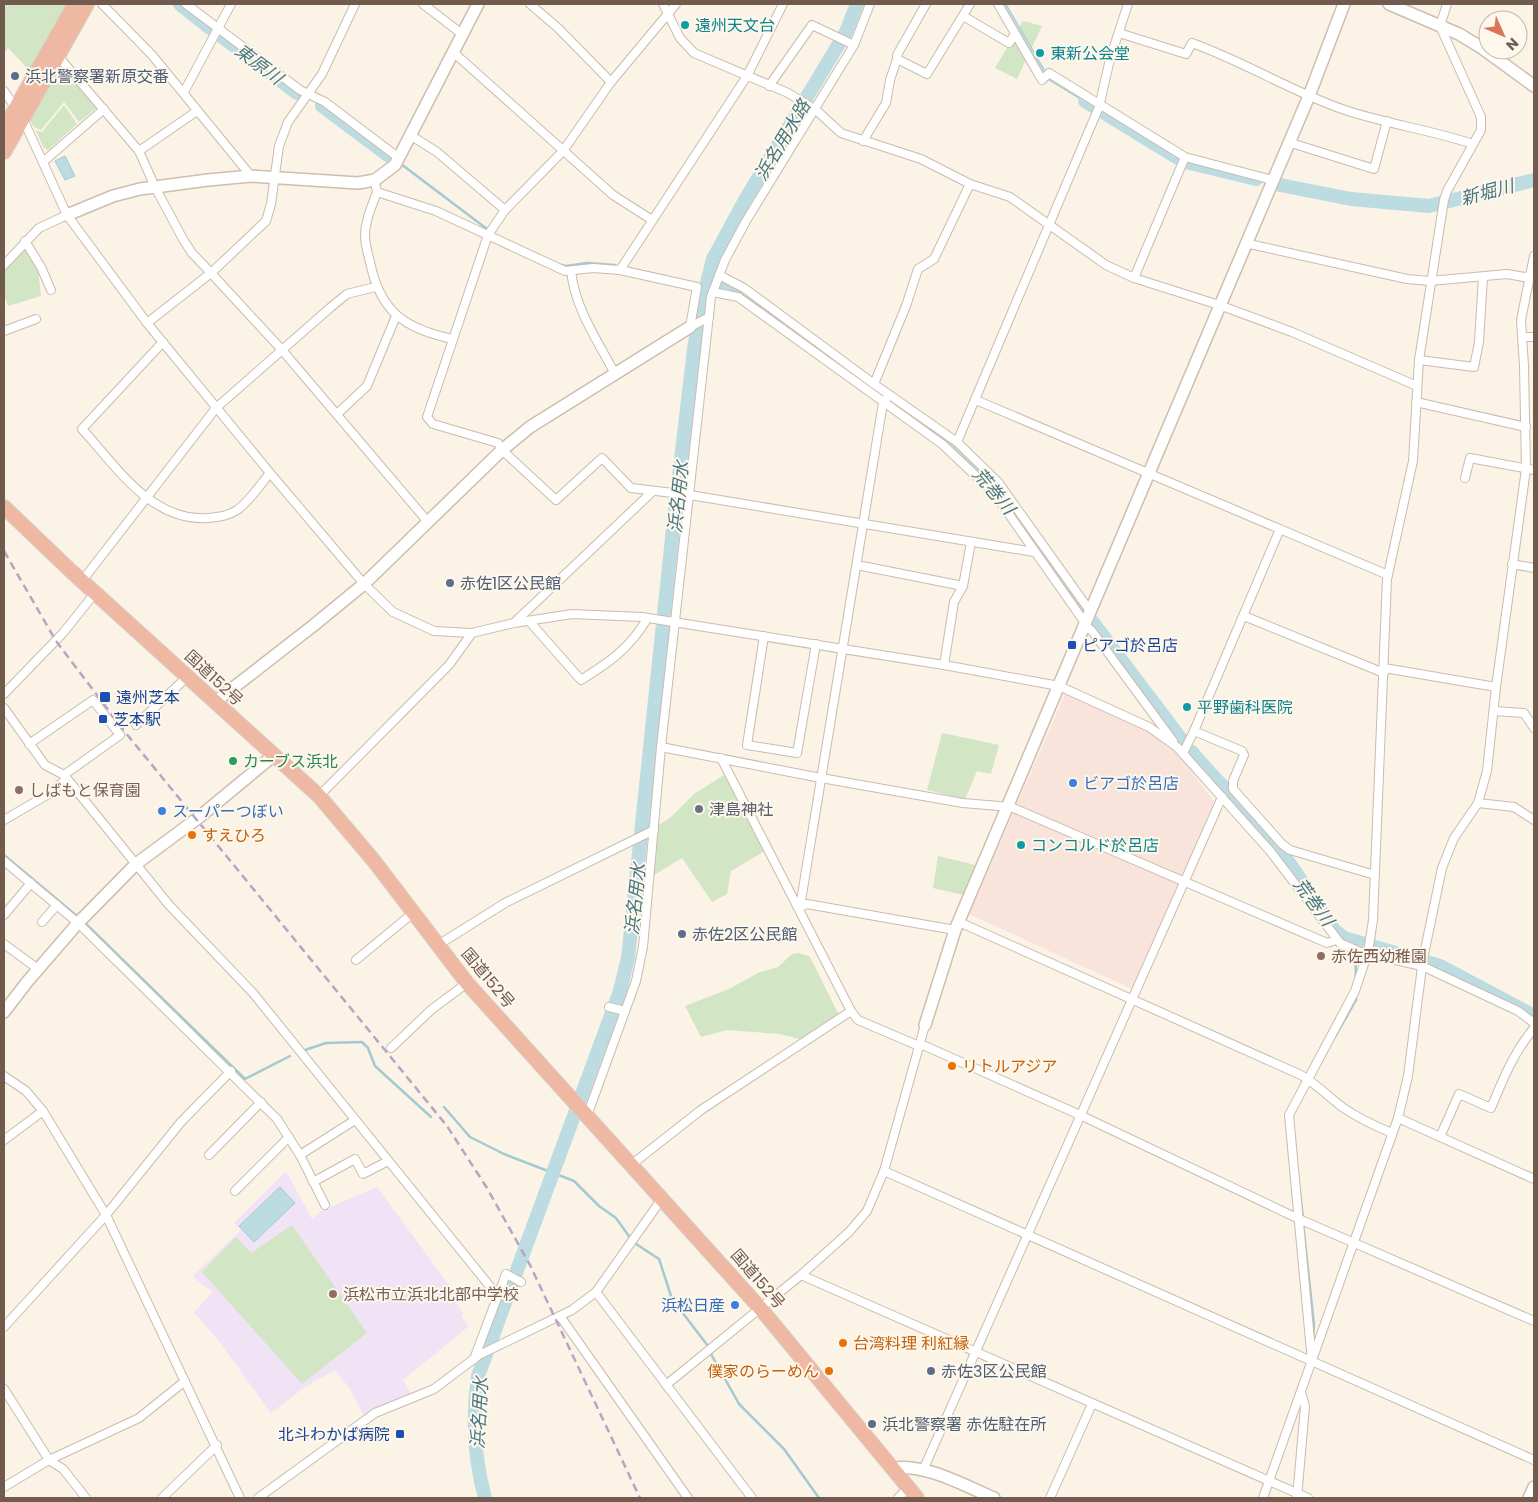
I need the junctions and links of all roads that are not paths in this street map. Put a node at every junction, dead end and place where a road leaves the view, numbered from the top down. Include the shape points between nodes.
1 (74, 4) edge
2 (87, 4) edge
3 (102, 4) edge
4 (186, 4) edge
5 (231, 4) edge
6 (355, 4) edge
7 (423, 4) edge
8 (478, 4) edge
9 (530, 4) edge
10 (663, 4) edge
11 (676, 4) edge
12 (783, 4) edge
13 (870, 4) edge
14 (926, 4) edge
15 (970, 4) edge
16 (998, 4) edge
17 (1128, 4) edge
18 (1344, 4) edge
19 (1389, 4) edge
20 (1447, 4) edge
21 (668, 14) junction
22 (963, 16) junction
23 (1440, 26) junction
24 (218, 28) junction
25 (1119, 33) junction
26 (462, 34) junction
27 (1015, 34) junction
28 (851, 44) junction
29 (453, 52) junction
30 (58, 56) junction
31 (897, 59) junction
32 (747, 76) junction
33 (611, 82) junction
34 (769, 86) junction
35 (1534, 86) edge
36 (4, 91) edge
37 (184, 92) junction
38 (308, 95) junction
39 (1309, 96) junction
40 (16, 107) junction
41 (1098, 108) junction
42 (104, 109) junction
43 (814, 109) junction
44 (197, 111) junction
45 (23, 119) junction
46 (1387, 121) junction
47 (4, 129) edge
48 (410, 135) junction
49 (863, 141) junction
50 (1288, 142) junction
51 (1473, 144) junction
52 (140, 151) junction
53 (563, 151) junction
54 (4, 152) edge
55 (1185, 157) junction
56 (399, 158) junction
57 (43, 162) junction
58 (251, 176) junction
59 (274, 178) junction
60 (1272, 180) junction
61 (970, 184) junction
62 (376, 186) junction
63 (155, 187) junction
64 (505, 210) junction
65 (67, 215) junction
66 (652, 220) junction
67 (1049, 226) junction
68 (488, 236) junction
69 (25, 242) junction
70 (1246, 243) junction
71 (1534, 256) edge
72 (4, 265) edge
73 (620, 270) junction
74 (571, 271) junction
75 (210, 273) junction
76 (719, 275) junction
77 (1532, 275) edge
78 (1483, 276) junction
79 (1134, 278) junction
80 (1430, 281) junction
81 (375, 287) junction
82 (50, 290) dead end
83 (713, 292) junction
84 (1219, 305) junction
85 (396, 316) junction
86 (709, 317) junction
87 (36, 320) dead end
88 (147, 323) junction
89 (690, 327) junction
90 (4, 331) edge
91 (1522, 337) junction
92 (1534, 337) edge
93 (453, 339) junction
94 (163, 342) junction
95 (282, 350) junction
96 (1419, 360) junction
97 (616, 374) junction
98 (874, 384) junction
99 (1417, 386) junction
100 (886, 398) junction
101 (976, 400) junction
102 (1416, 402) junction
103 (216, 408) junction
104 (336, 414) junction
105 (1526, 428) junction
106 (957, 442) junction
107 (502, 450) junction
108 (1526, 469) junction
109 (1534, 470) edge
110 (270, 473) junction
111 (1148, 475) junction
112 (1465, 478) dead end
113 (653, 491) junction
114 (688, 495) junction
115 (146, 499) junction
116 (4, 507) edge
117 (428, 522) junction
118 (862, 524) junction
119 (1280, 529) junction
120 (971, 542) junction
121 (1034, 552) junction
122 (1512, 564) junction
123 (857, 565) junction
124 (1534, 568) edge
125 (1388, 575) junction
126 (82, 581) junction
127 (364, 584) junction
128 (963, 586) junction
129 (95, 593) junction
130 (1244, 616) junction
131 (647, 619) junction
132 (1087, 619) junction
133 (529, 620) junction
134 (674, 621) junction
135 (514, 623) junction
136 (472, 633) junction
137 (764, 636) junction
138 (816, 644) junction
139 (841, 648) junction
140 (944, 665) junction
141 (1384, 670) junction
142 (188, 676) junction
143 (1059, 686) junction
144 (1496, 687) junction
145 (4, 694) edge
146 (214, 702) junction
147 (4, 708) edge
148 (1494, 711) junction
149 (136, 725) dead end
150 (1534, 728) edge
151 (1194, 731) junction
152 (29, 744) junction
153 (661, 747) junction
154 (1180, 750) junction
155 (273, 756) junction
156 (721, 758) junction
157 (65, 777) junction
158 (821, 778) junction
159 (319, 796) junction
160 (1222, 797) junction
161 (1478, 803) junction
162 (1007, 808) junction
163 (4, 820) edge
164 (1534, 820) edge
165 (651, 831) junction
166 (136, 864) junction
167 (5, 865) edge
168 (1375, 875) junction
169 (1184, 882) junction
170 (31, 883) junction
171 (57, 904) junction
172 (800, 907) junction
173 (413, 913) junction
174 (4, 915) edge
175 (81, 921) junction
176 (42, 922) dead end
177 (957, 926) junction
178 (1336, 940) junction
179 (4, 944) edge
180 (438, 945) junction
181 (1368, 952) junction
182 (356, 960) dead end
183 (1423, 963) junction
184 (38, 969) junction
185 (467, 983) junction
186 (1132, 999) junction
187 (609, 1007) dead end
188 (623, 1010) junction
189 (851, 1011) junction
190 (4, 1012) edge
191 (1534, 1023) edge
192 (925, 1025) joint
193 (1534, 1028) edge
194 (919, 1046) junction
195 (391, 1048) dead end
196 (231, 1071) junction
197 (4, 1076) edge
198 (1307, 1079) junction
199 (261, 1102) junction
200 (43, 1111) junction
201 (585, 1114) junction
202 (1080, 1115) junction
203 (1398, 1118) junction
204 (354, 1120) junction
205 (1392, 1133) junction
206 (1440, 1137) junction
207 (289, 1138) junction
208 (4, 1140) edge
209 (209, 1155) dead end
210 (300, 1155) junction
211 (388, 1161) junction
212 (631, 1165) junction
213 (884, 1171) junction
214 (1534, 1179) edge
215 (314, 1182) junction
216 (235, 1191) dead end
217 (662, 1200) junction
218 (325, 1205) dead end
219 (106, 1214) junction
220 (1299, 1219) junction
221 (1027, 1234) junction
222 (1354, 1243) junction
223 (801, 1275) junction
224 (521, 1282) dead end
225 (596, 1292) junction
226 (496, 1299) junction
227 (761, 1309) junction
228 (560, 1316) junction
229 (1534, 1321) edge
230 (4, 1327) edge
231 (975, 1352) junction
232 (476, 1357) junction
233 (1312, 1362) junction
234 (185, 1381) junction
235 (666, 1385) junction
236 (4, 1389) edge
237 (1301, 1392) junction
238 (1092, 1404) junction
239 (217, 1445) junction
240 (49, 1460) junction
241 (1534, 1460) edge
242 (892, 1468) junction
243 (924, 1468) junction
244 (1268, 1482) junction
245 (4, 1487) edge
246 (1534, 1487) edge
247 (169, 1491) junction
248 (913, 1493) edge
249 (1297, 1496) edge
250 (86, 1498) edge
251 (162, 1498) edge
252 (175, 1498) edge
253 (240, 1498) edge
254 (258, 1498) edge
255 (688, 1498) edge
256 (752, 1498) edge
257 (898, 1498) edge
258 (994, 1498) edge
259 (1050, 1498) edge
260 (1263, 1498) edge
261 (1308, 1498) edge
262 (1529, 1498) edge

1 - 40 highway
2 - 30 highway
3 - 37 street
4 - 24 street
5 - 24 street
6 - 38 street via 322,74
7 - 26 street
8 - 26 street
9 - 33 street
10 - 21 street
11 - 21 street
12 - 32 street
13 - 28 street
14 - 31 street
15 - 22 street
16 - 27 street
17 - 25 street
18 - 39 street
19 - 23 street
20 - 23 street
21 - 32 street via 680,38 694,53
21 - 33 street
22 - 27 street via 1009,43
22 - 31 street via 927,74
23 - 35 street via 1482,48
23 - 51 street via 1481,117 1482,130
24 - 37 street
24 - 38 street
25 - 39 street via 1186,54 1192,43 1230,57
25 - 41 street
26 - 29 street
27 - 41 street via 1042,80 1049,73
28 - 34 street via 812,25
28 - 43 street
29 - 48 street
29 - 53 street
30 - 42 street
30 - 45 highway
31 - 49 street via 886,103
32 - 34 street
32 - 66 street
33 - 53 street
34 - 43 street
36 - 40 street
37 - 44 street
38 - 56 street via 325,102
38 - 59 street via 288,122 279,146
39 - 46 street
39 - 50 street
40 - 45 street
40 - 47 highway
41 - 55 street
41 - 67 street
42 - 52 street
42 - 57 street
43 - 49 street via 841,133
43 - 76 street via 746,221
44 - 52 street
44 - 58 street
45 - 54 highway
45 - 57 street
46 - 50 street via 1374,169
46 - 51 street
48 - 56 street
48 - 64 street via 438,152
49 - 61 street via 921,159
50 - 60 street
51 - 80 street via 1446,191
52 - 63 street
53 - 64 street
53 - 66 street via 612,195
55 - 60 street
55 - 79 street
56 - 62 street
57 - 65 street
58 - 59 street
58 - 63 street
59 - 62 street
59 - 75 street via 266,221
60 - 70 street
61 - 67 street via 1010,197
61 - 98 street via 934,259 918,268
62 - 68 street
62 - 81 street via 364,237
63 - 65 street via 113,196
63 - 75 street via 192,253
64 - 68 street
65 - 69 street via 39,228
65 - 88 street
66 - 73 street
67 - 79 street via 1106,265
67 - 101 street
68 - 74 street via 550,265
68 - 93 street
69 - 72 street
69 - 82 street via 41,267
70 - 80 street via 1407,279
70 - 84 street
71 - 77 street
73 - 74 street via 593,268
73 - 89 street via 697,286
74 - 97 street via 573,292
75 - 88 street
75 - 95 street
76 - 83 street
76 - 98 street via 744,288
77 - 78 street
77 - 91 street via 1521,320
78 - 80 street
78 - 96 street via 1479,342 1474,367
79 - 84 street
80 - 96 street
81 - 85 street
81 - 95 street via 347,294
83 - 86 street
83 - 100 street via 738,297
84 - 99 street via 1292,332
84 - 111 street
85 - 93 street via 423,331
85 - 104 street via 366,386
86 - 89 street
86 - 114 street
87 - 90 street
88 - 94 street
89 - 97 street
91 - 92 street
91 - 105 street
93 - 107 street via 427,417 433,424 494,441
94 - 103 street
94 - 115 street via 82,429
95 - 103 street
95 - 104 street
96 - 99 street
97 - 107 street via 530,427
98 - 100 street
99 - 102 street
100 - 106 street
100 - 118 street
100 - 121 street via 994,493
101 - 106 street
101 - 111 street
102 - 105 street
102 - 125 street via 1413,461
103 - 110 street
103 - 115 street
104 - 117 street
105 - 108 street
106 - 132 street via 998,482
107 - 113 street via 556,500 602,458 631,488
107 - 117 street
108 - 109 street
108 - 112 street via 1470,458
108 - 122 street
110 - 115 street via 238,510 223,517 180,517
110 - 127 street
111 - 119 street
111 - 132 street
113 - 114 street
113 - 135 street
114 - 118 street
114 - 134 street
115 - 126 street
116 - 126 highway, 国道152号
117 - 127 street
118 - 120 street
118 - 123 street
119 - 125 street
119 - 130 street
120 - 121 street
120 - 128 street
121 - 132 street
122 - 124 street
122 - 144 street
123 - 128 street
123 - 139 street
125 - 141 street
126 - 129 highway, 国道152号
127 - 136 street via 385,606 410,622 434,631
127 - 146 street
128 - 140 street via 954,602
129 - 142 highway, 国道152号
129 - 145 street via 63,633
130 - 141 street
130 - 151 street
131 - 133 street via 572,614
131 - 133 street via 634,640 581,680
131 - 134 street
132 - 143 street
132 - 154 street via 1092,631
133 - 135 street
134 - 137 street
134 - 153 street
135 - 136 street
136 - 159 street via 434,681
137 - 138 street
137 - 138 street via 747,745 797,753
138 - 139 street
139 - 140 street
139 - 158 street
140 - 143 street
141 - 144 street
141 - 168 street
142 - 146 highway, 国道152号
142 - 149 street
143 - 154 street via 1149,727
143 - 162 street
144 - 148 street
146 - 155 highway, 国道152号
147 - 152 street
148 - 150 street via 1524,713
148 - 161 street via 1487,771
151 - 154 street
151 - 168 street via 1242,750 1243,758 1233,789 1282,844 1296,852
152 - 157 street via 46,765
152 - 157 street via 93,700 120,734
153 - 156 street
153 - 165 street
154 - 160 street
155 - 159 highway, 国道152号
155 - 166 street
156 - 158 street
156 - 172 street
157 - 163 street via 52,792
157 - 166 street
158 - 162 street
158 - 172 street
159 - 173 highway, 国道152号
160 - 169 street
160 - 178 street via 1281,864
161 - 164 street via 1514,807
161 - 183 street via 1454,838 1445,859
162 - 169 street
162 - 177 street
165 - 180 street via 505,903
165 - 188 street via 643,947 636,981
166 - 175 street
166 - 204 street via 169,905 253,992
167 - 170 street
168 - 181 street
169 - 178 street via 1327,943
169 - 186 street
170 - 171 street
170 - 174 street
171 - 175 street
171 - 176 street
172 - 177 street via 807,904
172 - 189 street
173 - 180 highway, 国道152号
173 - 182 street
175 - 184 street
175 - 196 street
177 - 186 street
177 - 192 street
178 - 181 street via 1349,949
179 - 184 street
180 - 185 highway, 国道152号
181 - 183 street
181 - 198 street via 1355,991
183 - 191 street via 1518,1011
183 - 203 street via 1408,1076
184 - 190 street
185 - 195 street via 431,1010
185 - 201 highway, 国道152号
186 - 198 street
186 - 202 street
187 - 188 street
188 - 201 street
189 - 194 street via 858,1020
189 - 212 street via 701,1110
192 - 194 street
193 - 206 street via 1510,1064 1491,1108 1459,1094
194 - 202 street
194 - 213 street
196 - 199 street
196 - 219 street via 181,1122
197 - 200 street via 26,1091
198 - 205 street via 1349,1111
198 - 220 street via 1291,1108 1288,1122
199 - 207 street
199 - 209 street
200 - 208 street
200 - 219 street
201 - 212 highway, 国道152号
202 - 220 street
202 - 221 street
203 - 205 street
203 - 206 street
204 - 210 street
204 - 211 street
205 - 222 street
206 - 214 street
207 - 210 street
207 - 216 street
210 - 215 street
211 - 215 street via 363,1174 354,1159
211 - 226 street via 492,1289
212 - 217 highway, 国道152号
213 - 221 street
213 - 223 street via 867,1211 849,1232
215 - 218 street
217 - 225 street
217 - 227 highway, 国道152号
219 - 230 street
219 - 234 street
220 - 222 street
220 - 233 street
221 - 231 street
221 - 233 street
222 - 229 street
222 - 233 street
223 - 227 street
223 - 231 street
224 - 226 street via 506,1274
225 - 228 street
225 - 235 street
226 - 232 street
227 - 235 street
227 - 242 highway, 国道152号
228 - 232 street
228 - 255 street
231 - 238 street
231 - 243 street
232 - 254 street via 434,1389 375,1413
233 - 237 street
233 - 241 street
234 - 239 street
234 - 240 street via 139,1418
235 - 256 street
236 - 240 street
237 - 244 street
237 - 249 street via 1305,1406
238 - 244 street
238 - 259 street
239 - 247 street
239 - 253 street
240 - 245 street
240 - 250 street via 63,1469
242 - 243 street
242 - 248 highway, 国道152号
243 - 258 street
244 - 249 street
244 - 260 street
246 - 262 street
247 - 251 street
247 - 252 street
248 - 257 street
249 - 261 street

